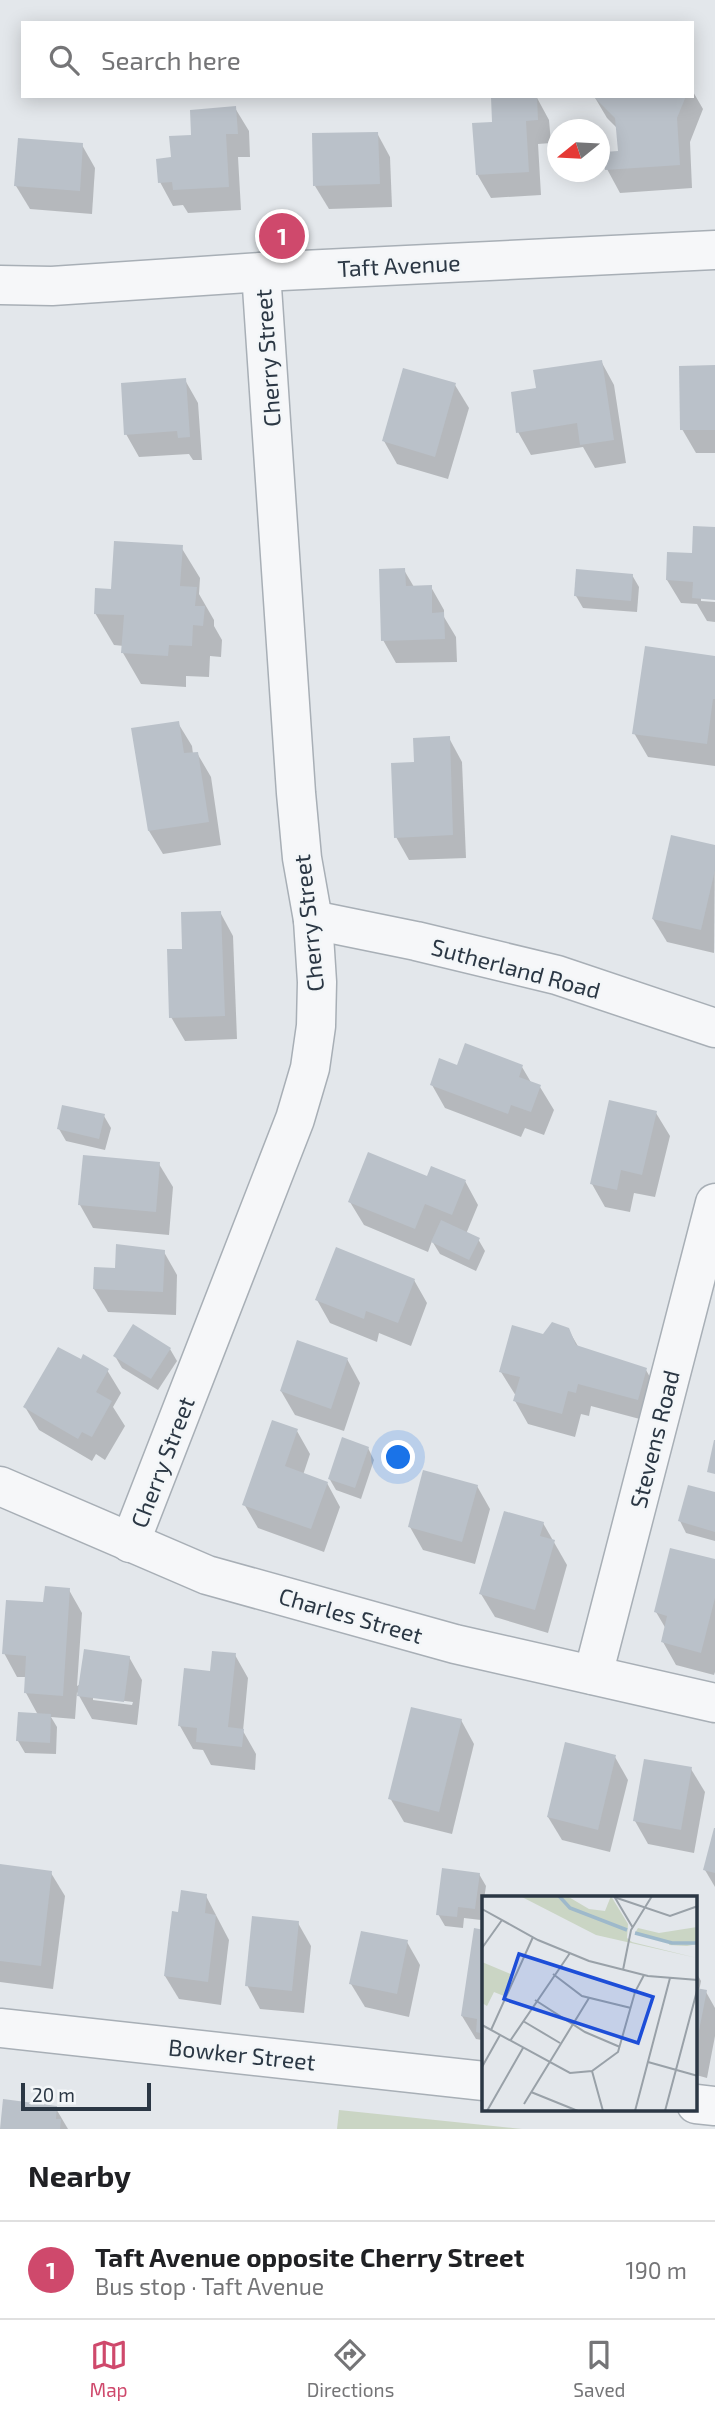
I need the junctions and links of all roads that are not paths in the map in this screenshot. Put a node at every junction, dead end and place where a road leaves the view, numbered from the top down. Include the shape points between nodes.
1 (715, 250) edge
2 (261, 272) junction
3 (0, 285) edge
4 (313, 920) junction
5 (715, 1028) edge
6 (715, 1203) edge
7 (0, 1486) edge
8 (130, 1543) junction
9 (593, 1675) junction
10 (715, 1703) edge
11 (0, 2028) edge
12 (482, 2081) edge

1 - 2 street, Taft Avenue
2 - 3 street, Taft Avenue via 52,286
2 - 4 street, Cherry Street via 296,793
4 - 5 street, Sutherland Road via 557,975
4 - 8 street, Cherry Street via 316,1026 299,1107
6 - 9 street, Stevens Road
7 - 8 street, Charles Street
8 - 9 street, Charles Street via 207,1575 455,1644
9 - 10 street, Charles Street
11 - 12 street, Bowker Street

